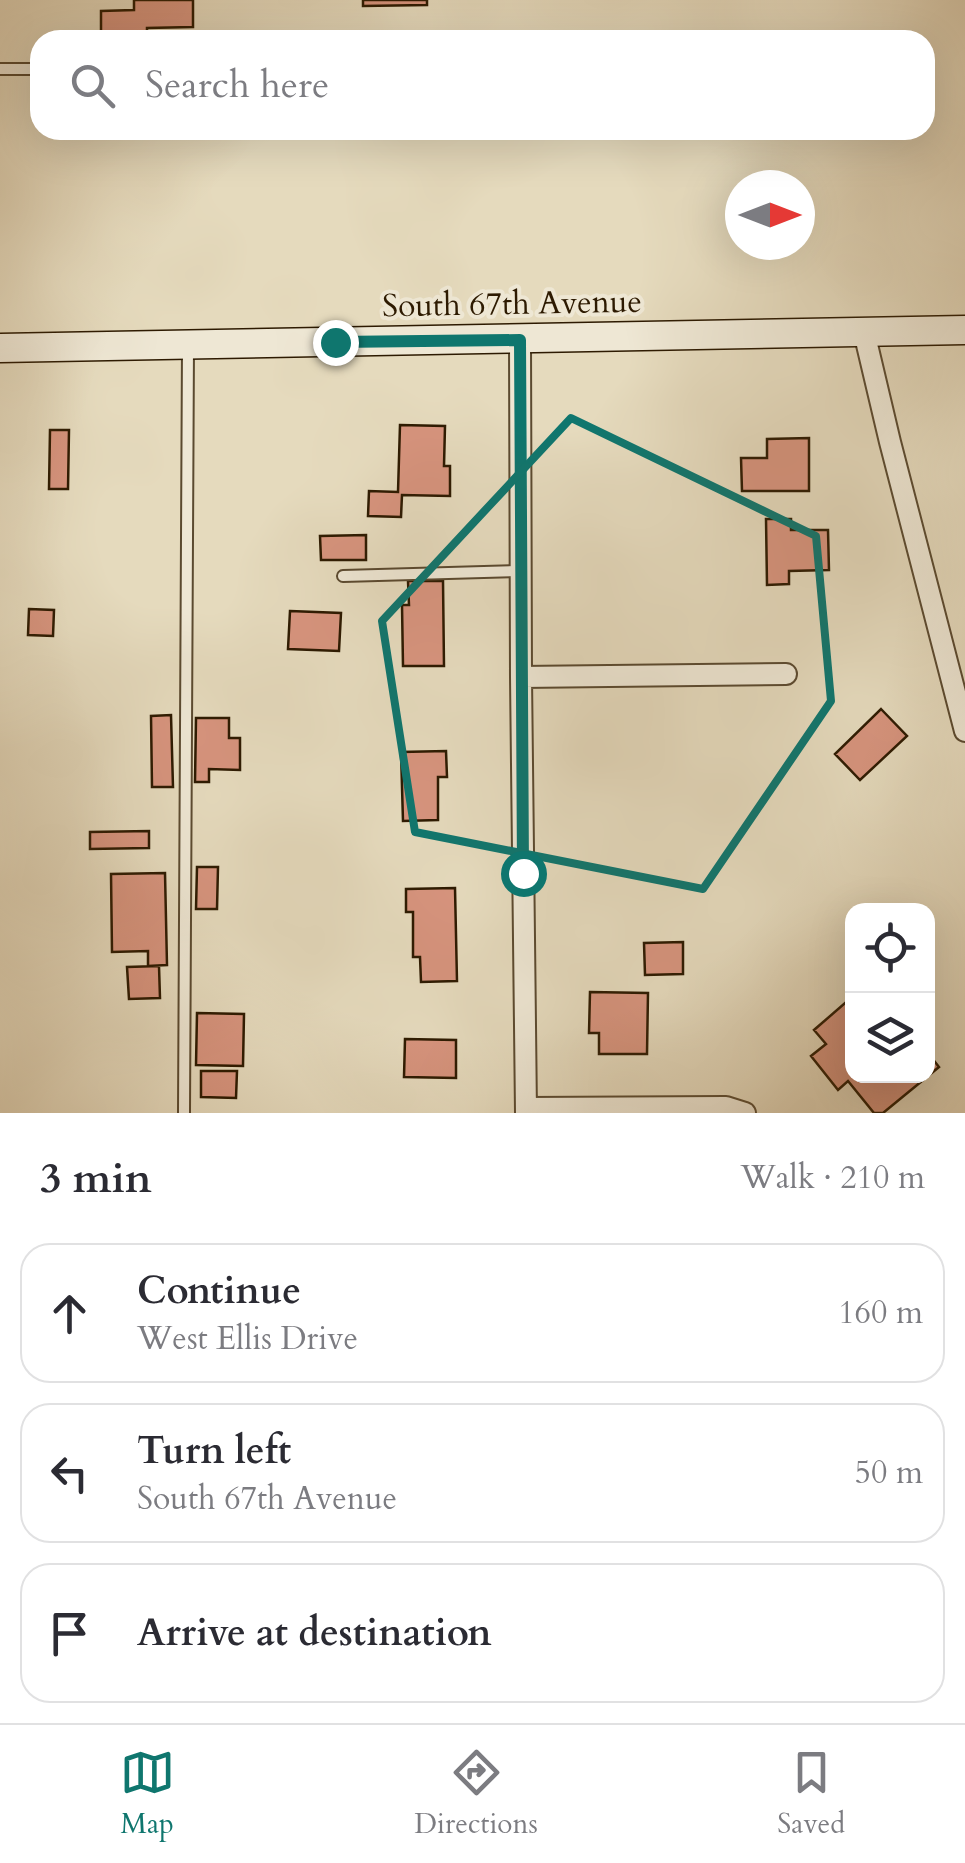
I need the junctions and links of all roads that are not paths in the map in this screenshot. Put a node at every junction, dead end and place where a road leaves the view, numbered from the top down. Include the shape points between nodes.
1 (0, 68) edge
2 (30, 68) edge
3 (965, 330) edge
4 (864, 332) junction
5 (520, 340) junction
6 (188, 345) junction
7 (0, 348) edge
8 (520, 571) junction
9 (343, 576) dead end
10 (786, 674) dead end
11 (521, 677) junction
12 (965, 731) edge
13 (526, 1110) edge
14 (184, 1113) edge
15 (745, 1113) edge

1 - 2 lane
3 - 4 main road, South 67th Avenue
4 - 5 main road, South 67th Avenue
4 - 12 street
5 - 6 main road, South 67th Avenue
5 - 8 street
6 - 7 main road, South 67th Avenue
6 - 14 lane
8 - 9 lane
8 - 11 street
10 - 11 street
11 - 13 street
13 - 15 street via 726,1107

